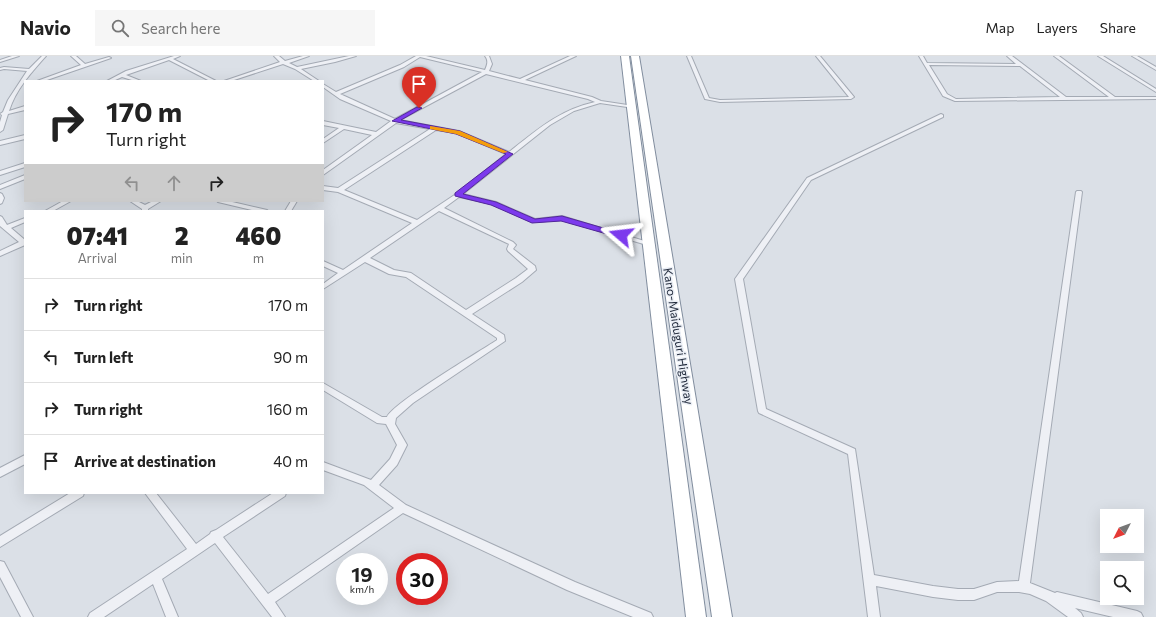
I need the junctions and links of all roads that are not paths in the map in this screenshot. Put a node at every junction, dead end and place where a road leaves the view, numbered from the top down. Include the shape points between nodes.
1 (17, 56) edge
2 (44, 56) edge
3 (73, 56) edge
4 (115, 56) edge
5 (178, 56) edge
6 (276, 56) edge
7 (307, 56) edge
8 (354, 56) edge
9 (420, 56) edge
10 (487, 56) edge
11 (574, 56) edge
12 (625, 56) edge
13 (635, 56) edge
14 (689, 56) edge
15 (818, 56) edge
16 (920, 56) edge
17 (1009, 56) edge
18 (1056, 56) edge
19 (1100, 56) edge
20 (1134, 56) edge
21 (107, 57) edge
22 (159, 57) dead end
23 (168, 59) junction
24 (0, 62) edge
25 (284, 62) junction
26 (926, 64) junction
27 (85, 65) junction
28 (1020, 65) junction
29 (1, 68) edge
30 (297, 68) junction
31 (30, 70) junction
32 (1156, 70) edge
33 (486, 72) junction
34 (122, 75) junction
35 (42, 80) edge
36 (111, 80) edge
37 (136, 80) edge
38 (212, 80) edge
39 (229, 80) edge
40 (315, 80) edge
41 (522, 80) junction
42 (1142, 83) junction
43 (1156, 83) edge
44 (24, 86) edge
45 (324, 86) edge
46 (19, 88) junction
47 (1156, 91) edge
48 (336, 94) junction
49 (1156, 98) edge
50 (1065, 99) junction
51 (1115, 99) junction
52 (600, 102) junction
53 (0, 106) edge
54 (632, 107) junction
55 (24, 108) edge
56 (6, 113) junction
57 (0, 115) edge
58 (941, 116) dead end
59 (395, 121) junction
60 (324, 123) edge
61 (344, 127) junction
62 (436, 128) junction
63 (0, 130) edge
64 (376, 134) junction
65 (24, 137) edge
66 (324, 140) edge
67 (0, 143) edge
68 (510, 154) junction
69 (24, 165) edge
70 (324, 172) edge
71 (0, 173) edge
72 (24, 178) edge
73 (0, 187) edge
74 (324, 188) edge
75 (339, 190) junction
76 (1079, 192) dead end
77 (0, 195) edge
78 (458, 195) junction
79 (0, 202) edge
80 (66, 202) edge
81 (134, 202) edge
82 (157, 202) edge
83 (224, 202) edge
84 (439, 208) junction
85 (50, 210) edge
86 (145, 210) edge
87 (260, 210) edge
88 (0, 218) edge
89 (24, 220) edge
90 (418, 223) junction
91 (7, 227) junction
92 (24, 243) edge
93 (649, 244) junction
94 (0, 254) edge
95 (365, 259) junction
96 (324, 264) edge
97 (344, 273) junction
98 (324, 286) edge
99 (467, 313) junction
100 (324, 387) edge
101 (390, 420) junction
102 (24, 460) edge
103 (324, 466) edge
104 (0, 472) edge
105 (372, 486) junction
106 (77, 494) edge
107 (151, 494) edge
108 (279, 494) edge
109 (402, 508) junction
110 (215, 535) junction
111 (0, 542) edge
112 (194, 550) junction
113 (0, 566) edge
114 (155, 576) junction
115 (869, 580) junction
116 (1024, 586) junction
117 (1052, 597) junction
118 (267, 601) junction
119 (26, 617) edge
120 (94, 617) edge
121 (172, 617) edge
122 (279, 617) edge
123 (647, 617) edge
124 (696, 617) edge
125 (722, 617) edge
126 (874, 617) edge
127 (1077, 617) edge
128 (1137, 617) edge

1 - 24 street
2 - 31 street
3 - 27 street
4 - 21 street
5 - 23 street
6 - 25 street
7 - 25 street
8 - 30 street
9 - 33 street
9 - 48 street
10 - 33 street via 490,64
11 - 41 street
12 - 54 highway, Kano-Maiduguri Highway
13 - 125 highway, Kano-Maiduguri Highway
14 - 15 street via 707,99 710,100 851,98
16 - 26 street
17 - 28 street
18 - 51 street
19 - 42 street
20 - 32 street
21 - 27 street
22 - 23 street
23 - 34 street
23 - 38 street
25 - 30 street
25 - 39 street
26 - 28 street
26 - 50 street via 945,95 955,100
27 - 35 street
28 - 50 street
29 - 31 street
30 - 40 street
31 - 46 street
33 - 41 street
33 - 59 street
34 - 36 street
34 - 37 street
41 - 52 street
42 - 43 street
42 - 47 street
44 - 46 street
45 - 48 street
46 - 56 street via 10,100
48 - 59 street
49 - 51 street
50 - 51 street
52 - 54 street
52 - 68 street via 587,104 563,115
53 - 56 street
54 - 93 highway, Kano-Maiduguri Highway
55 - 56 street
56 - 57 street
56 - 63 street
58 - 115 street via 809,179 739,279 762,411 852,452
59 - 62 street
59 - 64 street
60 - 61 street
61 - 64 street
61 - 66 street
62 - 68 street via 458,132
62 - 75 street
64 - 70 street
65 - 67 street
68 - 78 street
69 - 71 street
72 - 73 street
74 - 75 street
75 - 90 street
76 - 116 street
77 - 79 street
78 - 84 street
78 - 93 street via 494,203 534,221 562,218
80 - 85 street
81 - 86 street
82 - 86 street
83 - 87 street
84 - 90 street
84 - 99 street via 511,243 513,245 510,250 532,268 519,280
88 - 91 street via 2,224
89 - 91 street
90 - 95 street
91 - 92 street
92 - 94 street
93 - 124 highway, Kano-Maiduguri Highway
95 - 97 street
95 - 99 street via 392,272 408,275 452,306
96 - 97 street
97 - 98 street
99 - 101 street via 501,337 501,341 410,401
100 - 101 street via 380,420
101 - 105 street via 402,445 394,462
102 - 104 street
103 - 105 street
105 - 109 street
106 - 111 street
107 - 112 street
108 - 110 street
109 - 118 street
109 - 123 street via 571,586
110 - 112 street
110 - 118 street
112 - 114 street
113 - 119 street
114 - 120 street
114 - 121 street
115 - 116 street via 935,592 973,595 997,587
115 - 126 street
116 - 117 street
117 - 127 street
117 - 128 street
118 - 122 street

